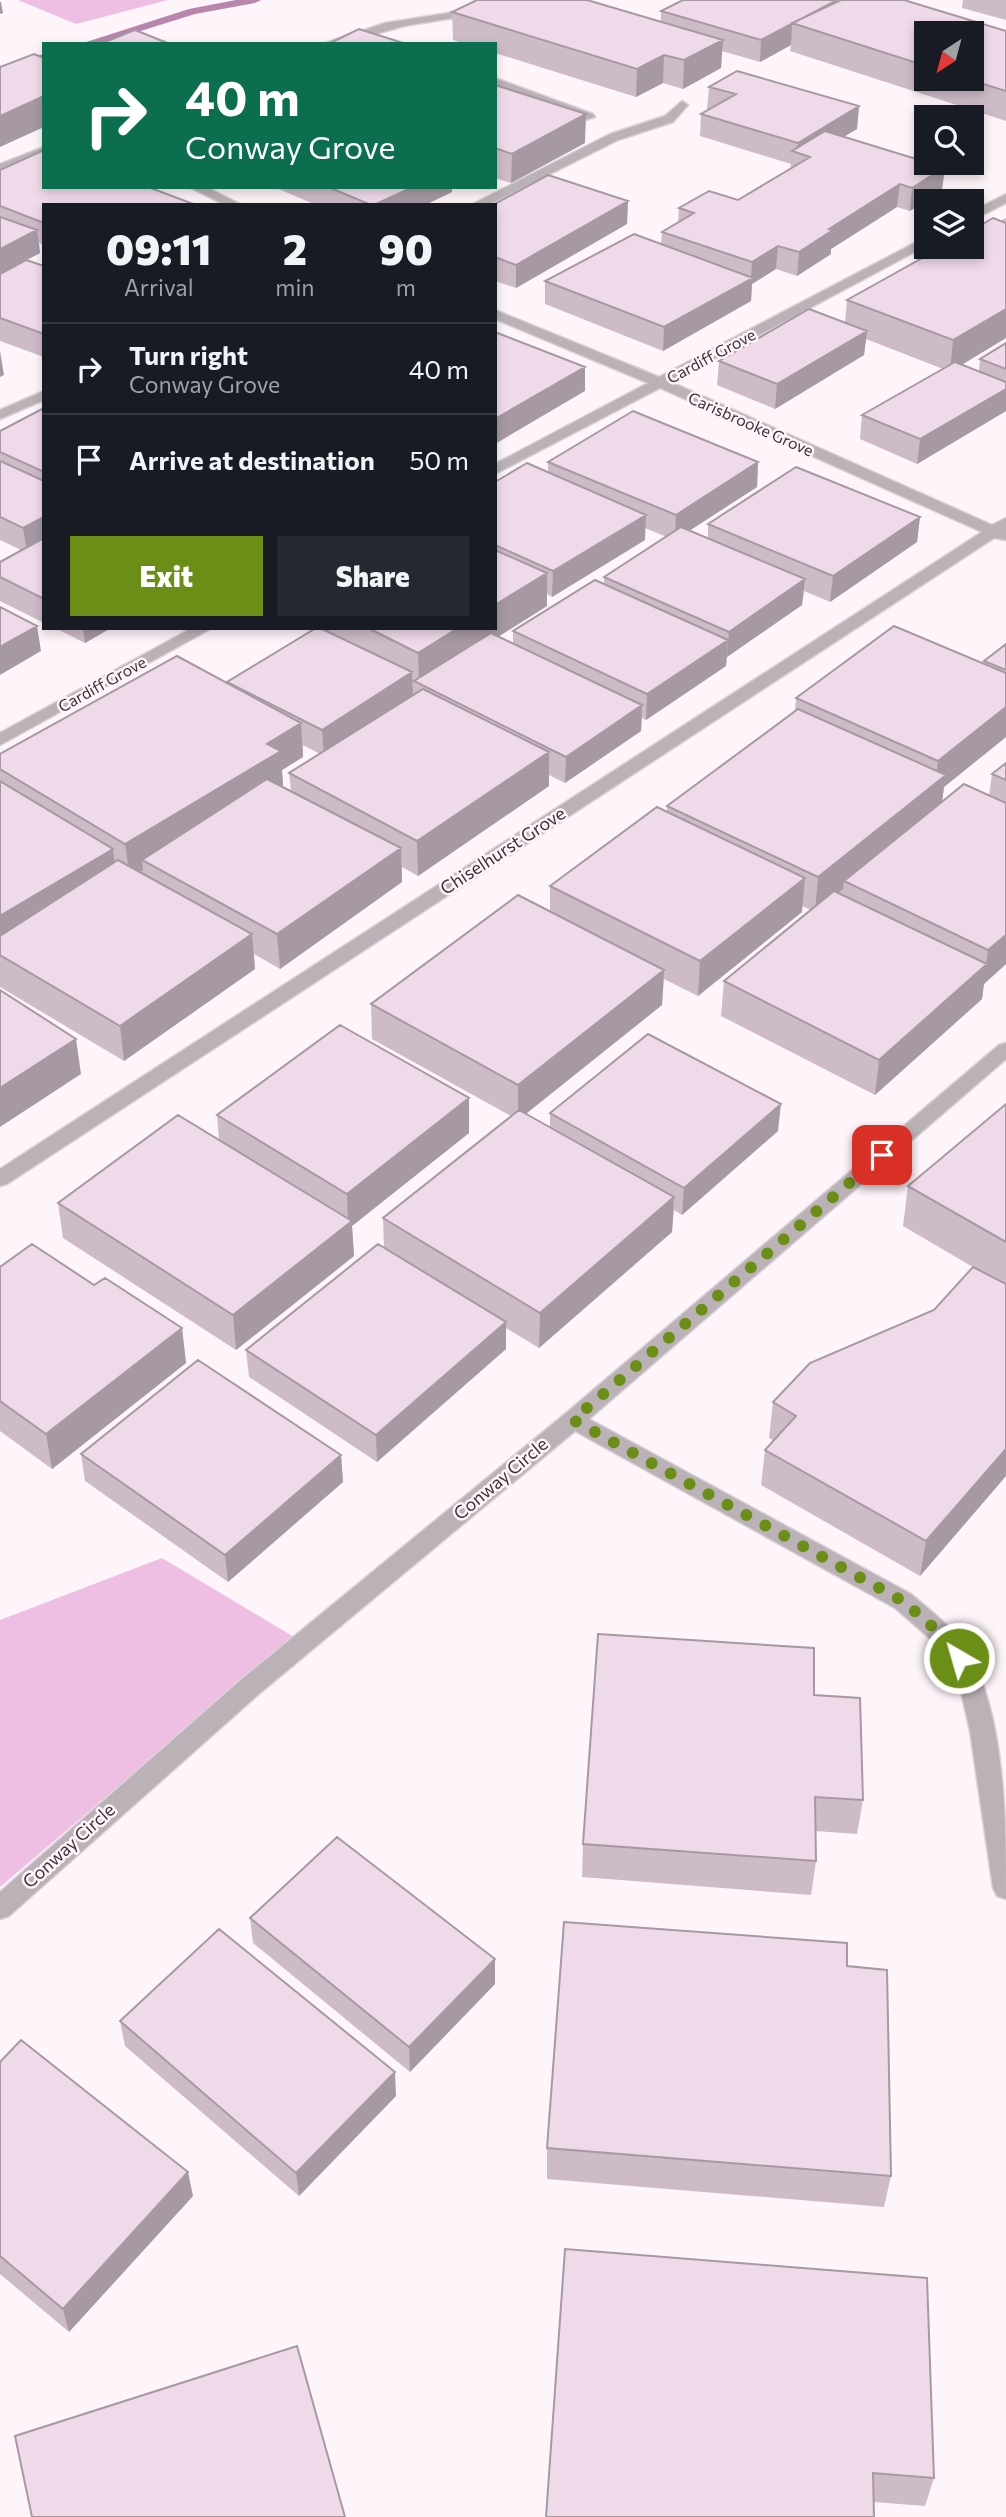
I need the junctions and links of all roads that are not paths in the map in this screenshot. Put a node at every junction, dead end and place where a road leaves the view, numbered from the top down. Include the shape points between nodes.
1 (496, 9) edge
2 (360, 32) junction
3 (381, 40) edge
4 (335, 42) edge
5 (497, 83) edge
6 (682, 105) dead end
7 (589, 117) dead end
8 (42, 152) edge
9 (0, 168) edge
10 (200, 189) edge
11 (1006, 198) edge
12 (231, 203) edge
13 (481, 203) edge
14 (984, 210) edge
15 (914, 247) edge
16 (497, 315) edge
17 (660, 383) junction
18 (42, 396) edge
19 (0, 415) edge
20 (497, 469) edge
21 (1002, 531) edge
22 (200, 630) edge
23 (0, 740) edge
24 (1006, 1049) edge
25 (0, 1179) edge
26 (573, 1420) junction
27 (1006, 1888) edge
28 (0, 1908) edge

1 - 2 street via 413,19
2 - 3 street
2 - 4 street
5 - 7 street
6 - 13 street via 669,118 614,137
8 - 9 street
10 - 12 street
11 - 14 street
15 - 17 street, Cardiff Grove
16 - 17 street, Carisbrooke Grove
17 - 20 street, Cardiff Grove
17 - 21 street, Carisbrooke Grove
18 - 19 street
21 - 25 street, Chiselhurst Grove
22 - 23 street, Cardiff Grove
24 - 26 street, Conway Circle
26 - 27 street via 863,1577 903,1601 942,1635 971,1683
26 - 28 street, Conway Circle via 251,1686

